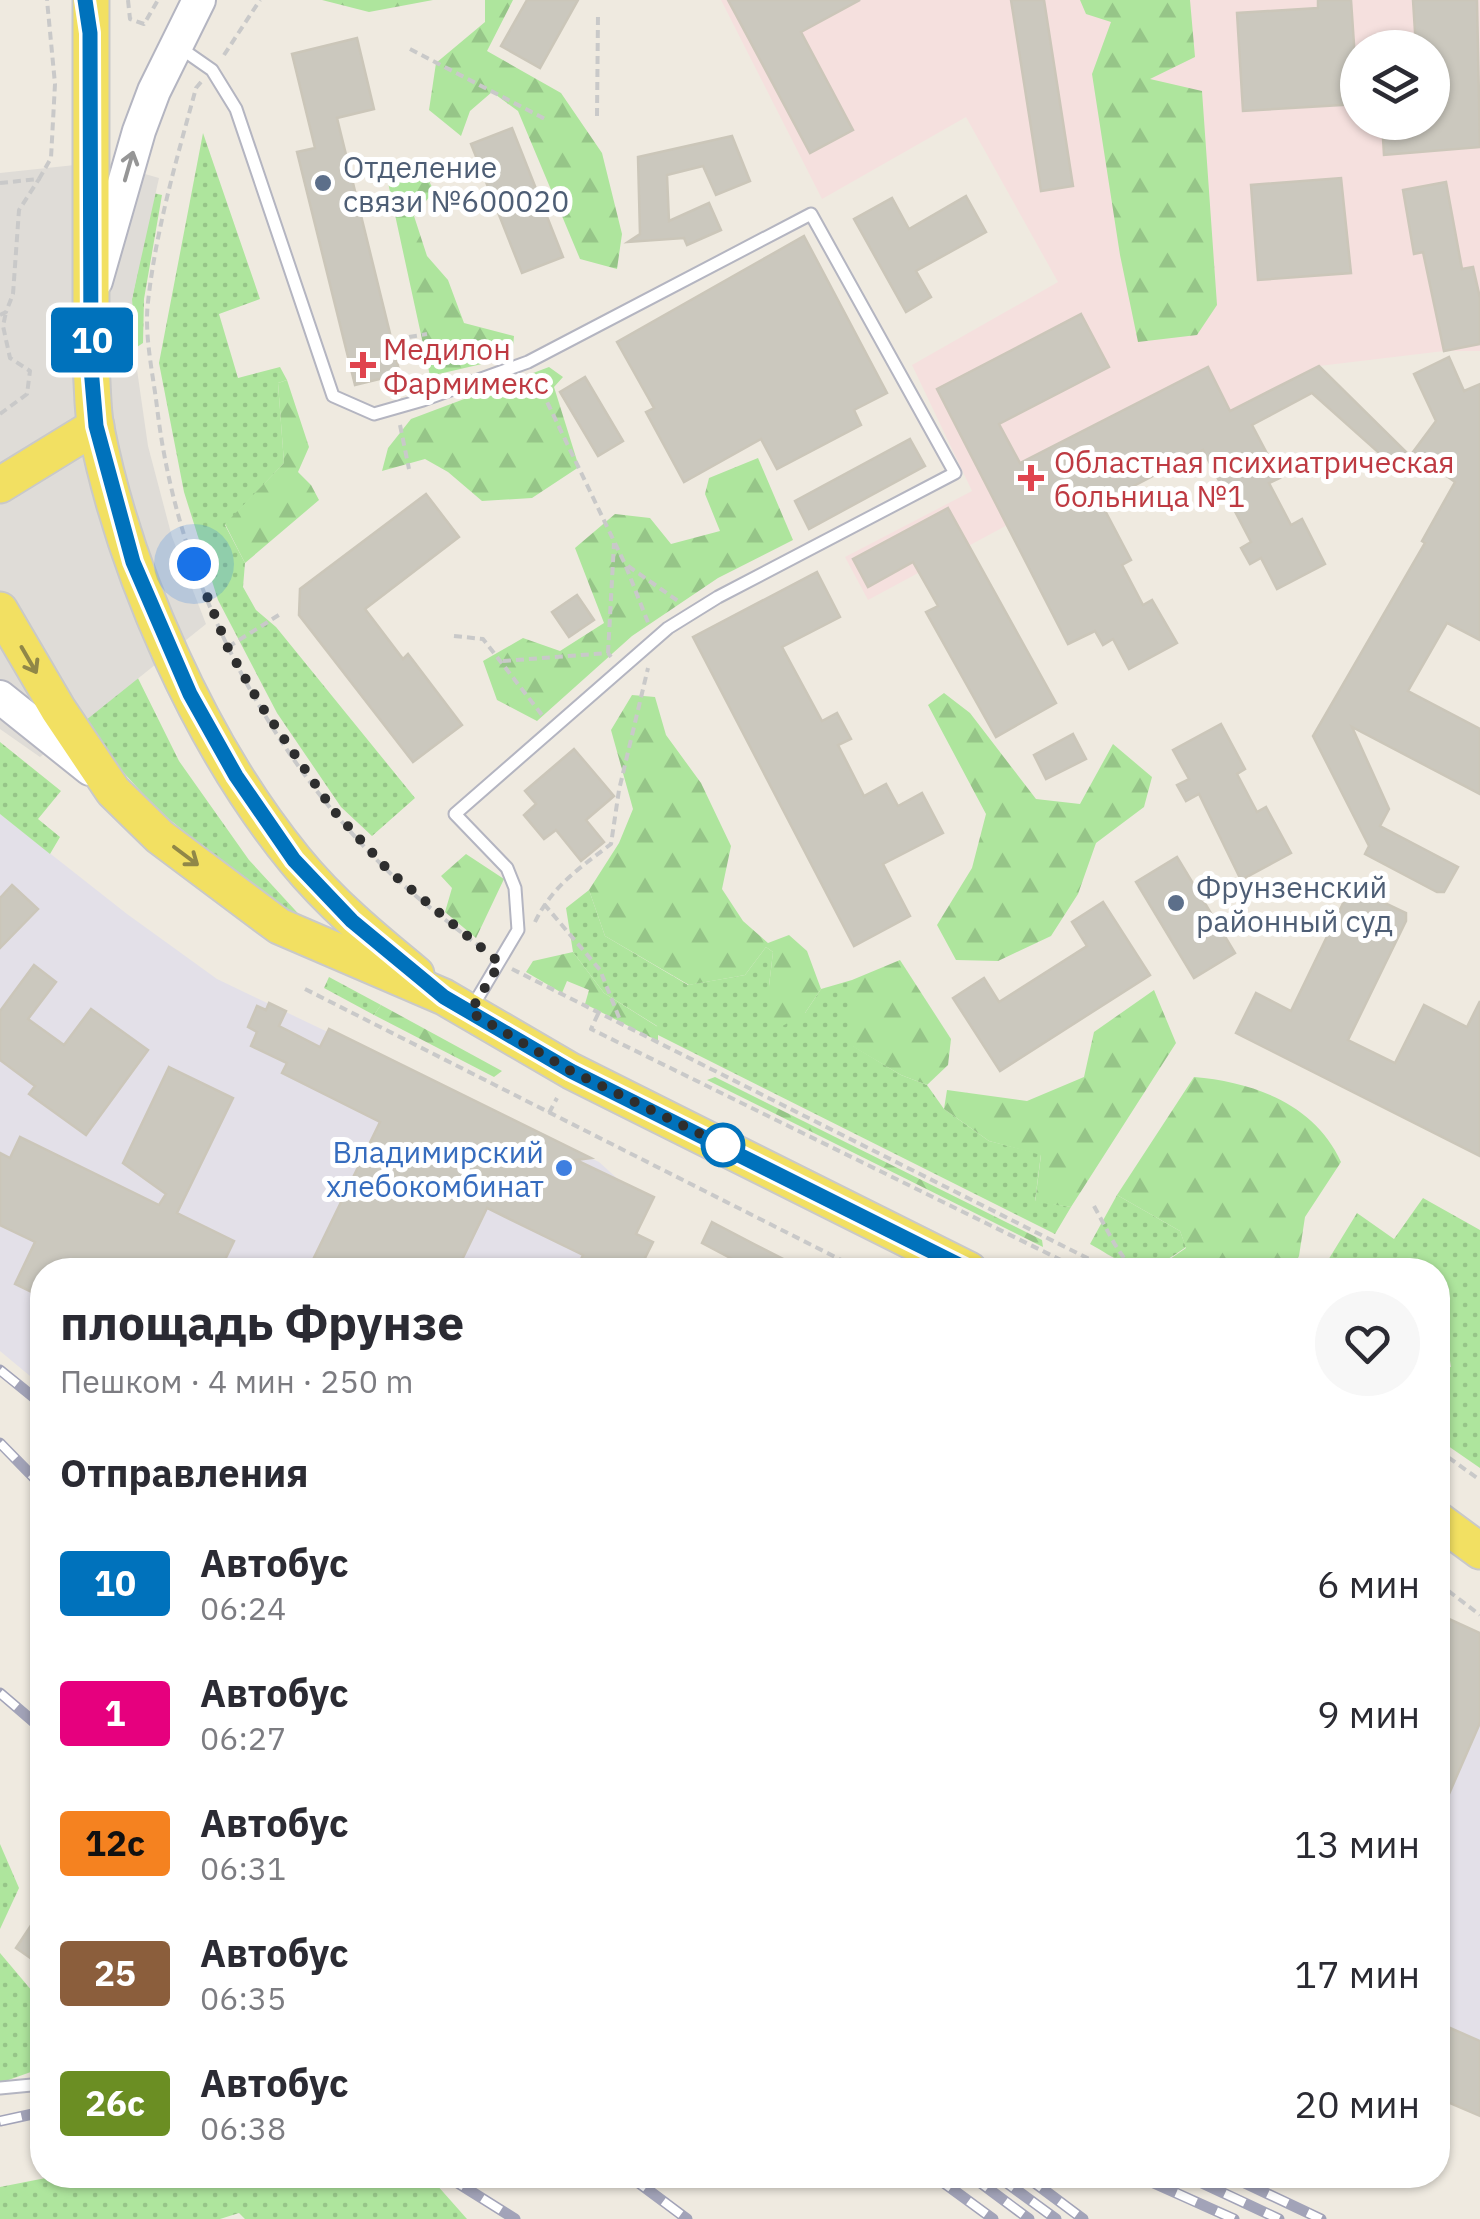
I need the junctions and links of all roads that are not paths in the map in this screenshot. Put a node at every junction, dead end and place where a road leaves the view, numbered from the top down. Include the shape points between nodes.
1 (199, 0) edge
2 (89, 11) edge
3 (176, 45) junction
4 (93, 294) junction
5 (96, 426) junction
6 (0, 485) edge
7 (0, 610) edge
8 (0, 697) edge
9 (113, 791) junction
10 (457, 1004) junction
11 (945, 1258) edge
12 (1450, 1529) edge
13 (1480, 1551) edge
14 (30, 2085) edge
15 (0, 2088) edge

1 - 3 main road
2 - 4 main road
4 -> 3 main road via 139,131
3 - 10 lane via 212,70 236,110 334,396 374,414 528,362 811,214 955,473 694,612 455,814 507,868 518,930 500,963
4 - 5 main road
5 - 6 main road
5 - 10 main road via 133,562 190,694 236,776 294,860 352,921
7 -> 9 main road
8 - 9 main road
9 -> 10 main road via 160,837 279,926
10 - 11 main road via 571,1071
12 - 13 main road
14 - 15 lane

